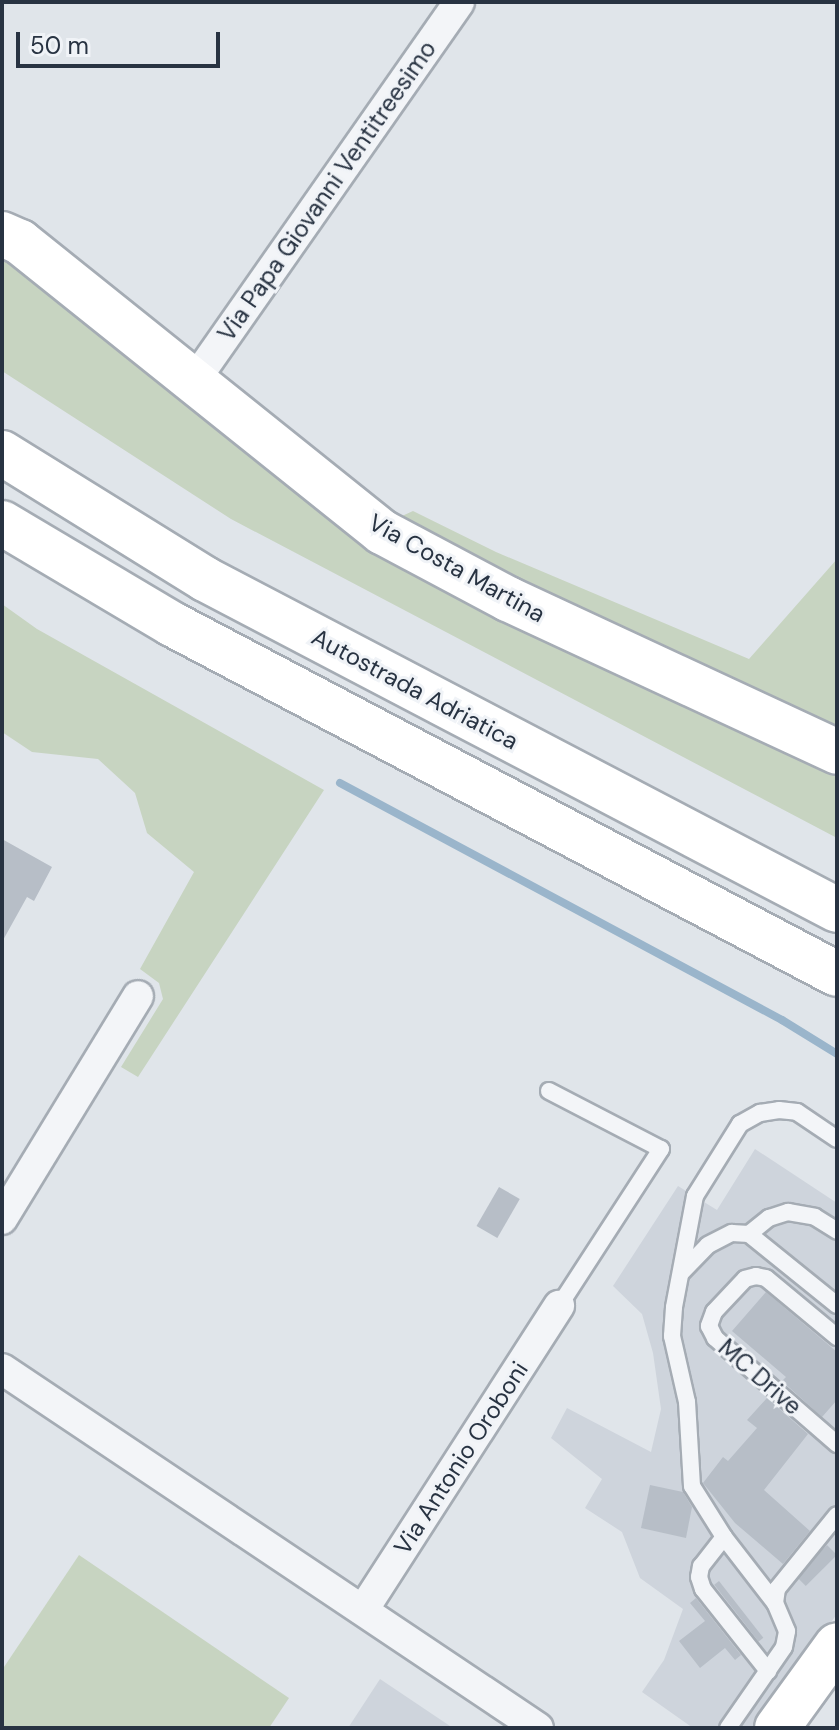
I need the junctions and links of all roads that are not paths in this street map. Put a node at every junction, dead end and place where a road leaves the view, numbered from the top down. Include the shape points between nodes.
1 (459, 2) edge
2 (2, 234) edge
3 (194, 381) junction
4 (2, 453) edge
5 (2, 523) edge
6 (837, 752) edge
7 (837, 910) edge
8 (837, 974) edge
9 (138, 996) dead end
10 (549, 1091) dead end
11 (837, 1139) edge
12 (2, 1219) edge
13 (837, 1231) edge
14 (749, 1234) junction
15 (680, 1274) junction
16 (837, 1305) edge
17 (559, 1306) joint
18 (837, 1337) edge
19 (2, 1369) edge
20 (837, 1444) edge
21 (837, 1515) edge
22 (724, 1537) junction
23 (775, 1603) junction
24 (363, 1610) junction
25 (837, 1645) edge
26 (768, 1671) junction
27 (837, 1675) edge
28 (538, 1728) edge
29 (728, 1728) edge
30 (777, 1728) edge
31 (798, 1728) edge

1 - 3 street, Via Papa Giovanni Ventitreesimo
2 - 3 main road, Via Costa Martina via 20,242
3 - 6 main road, Via Costa Martina via 382,532 508,599
4 - 7 main road, Autostrada Adriatica via 205,579
5 - 8 main road via 172,624
9 - 12 street
10 - 17 lane via 661,1149
11 - 15 lane via 797,1112 760,1113 740,1124 695,1196
13 - 14 lane via 815,1217 788,1212 769,1218
14 - 15 lane via 732,1233 708,1245
14 - 16 lane
15 - 22 lane via 672,1336 687,1402 692,1486
17 - 24 street, Via Antonio Oroboni
18 - 20 lane, MC Drive via 766,1278 756,1276 745,1279 714,1312 709,1326 715,1338
19 - 24 street
21 - 23 lane via 784,1576
22 - 23 lane
22 - 26 lane via 701,1566 699,1577
23 - 26 lane via 787,1631 784,1647
24 - 28 street
25 - 30 main road
26 - 29 lane
27 - 31 main road

